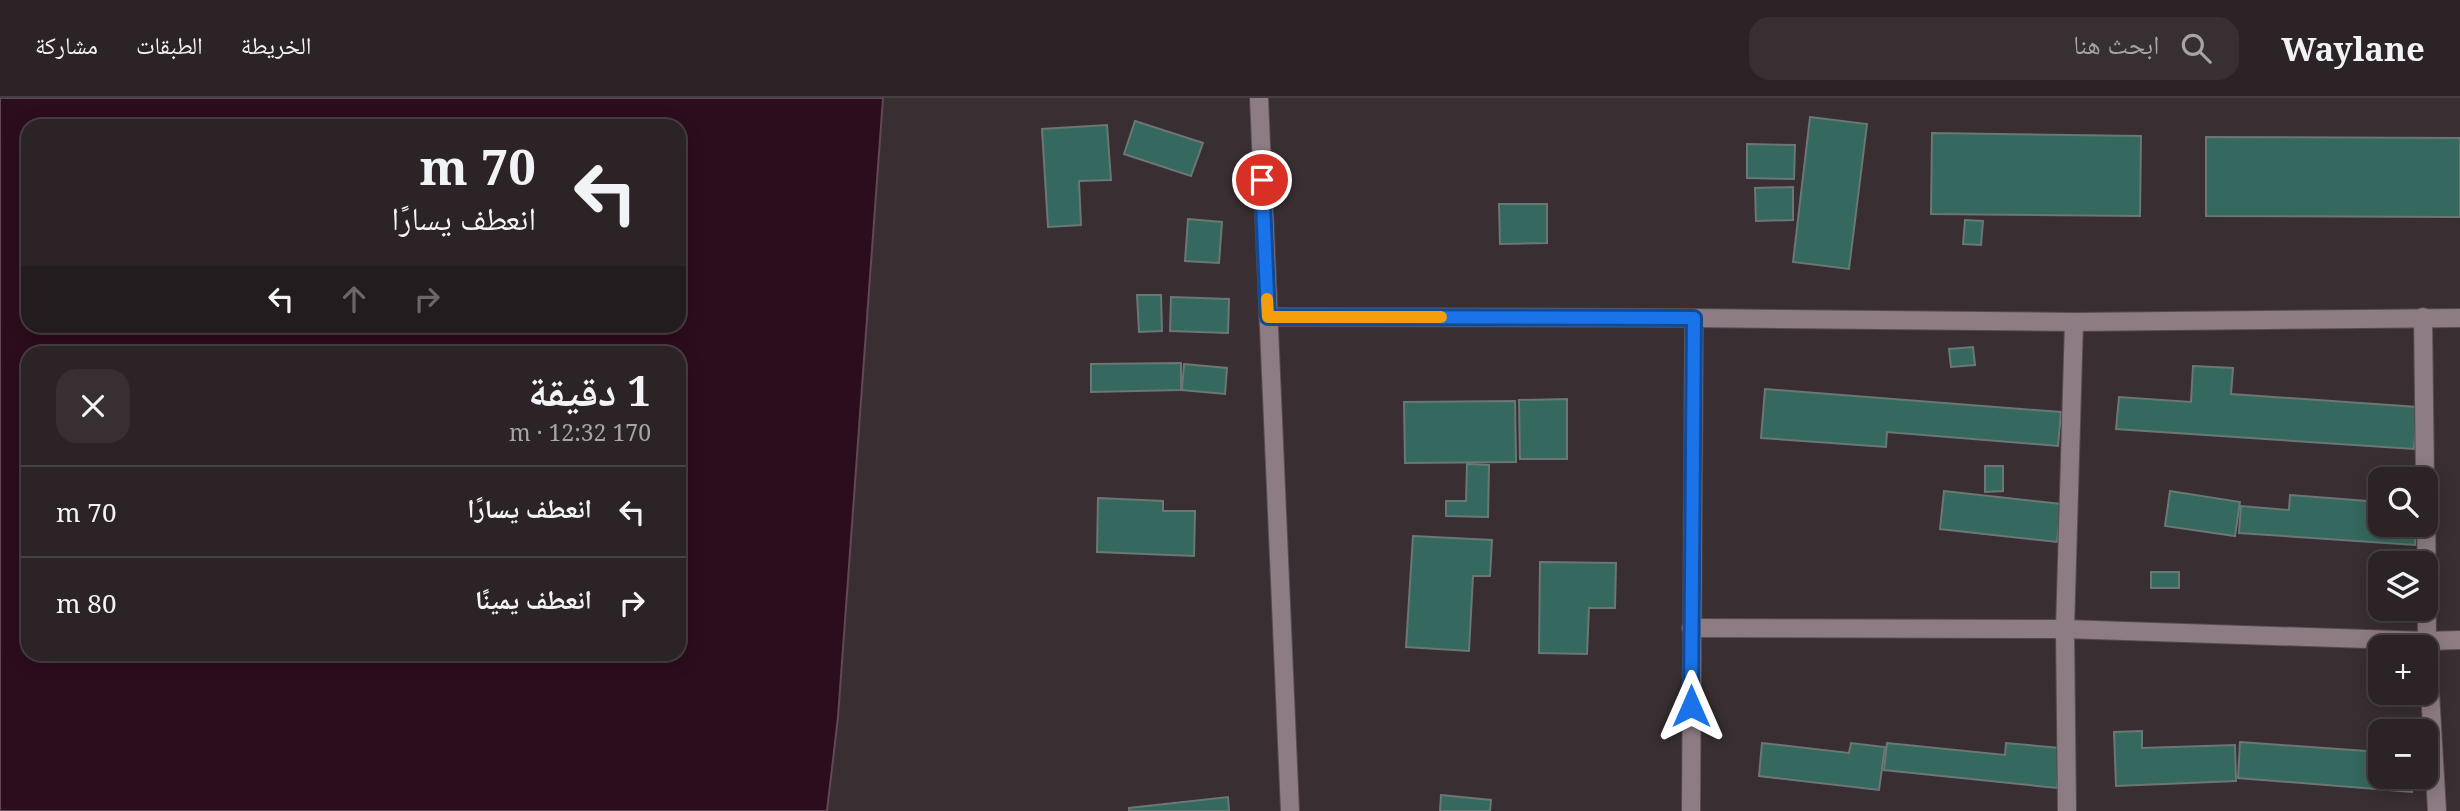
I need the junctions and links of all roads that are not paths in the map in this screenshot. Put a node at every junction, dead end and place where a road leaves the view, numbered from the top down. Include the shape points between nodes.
1 (1259, 98) edge
2 (1268, 317) junction
3 (2423, 317) junction
4 (1694, 318) junction
5 (2460, 318) edge
6 (2074, 322) junction
7 (2425, 467) edge
8 (2426, 537) edge
9 (1691, 628) junction
10 (2065, 629) junction
11 (2427, 635) edge
12 (2368, 639) edge
13 (2460, 640) edge
14 (2438, 641) edge
15 (2431, 705) edge
16 (1290, 811) edge
17 (1692, 811) edge
18 (2067, 811) edge
19 (2437, 811) edge

1 - 2 street
2 - 4 street
2 - 16 street
3 - 5 street
3 - 6 street
3 - 7 street
4 - 6 street
4 - 9 street
6 - 10 street
8 - 11 street
9 - 10 street
9 - 17 street
10 - 12 street
10 - 18 street
13 - 14 street
15 - 19 street

